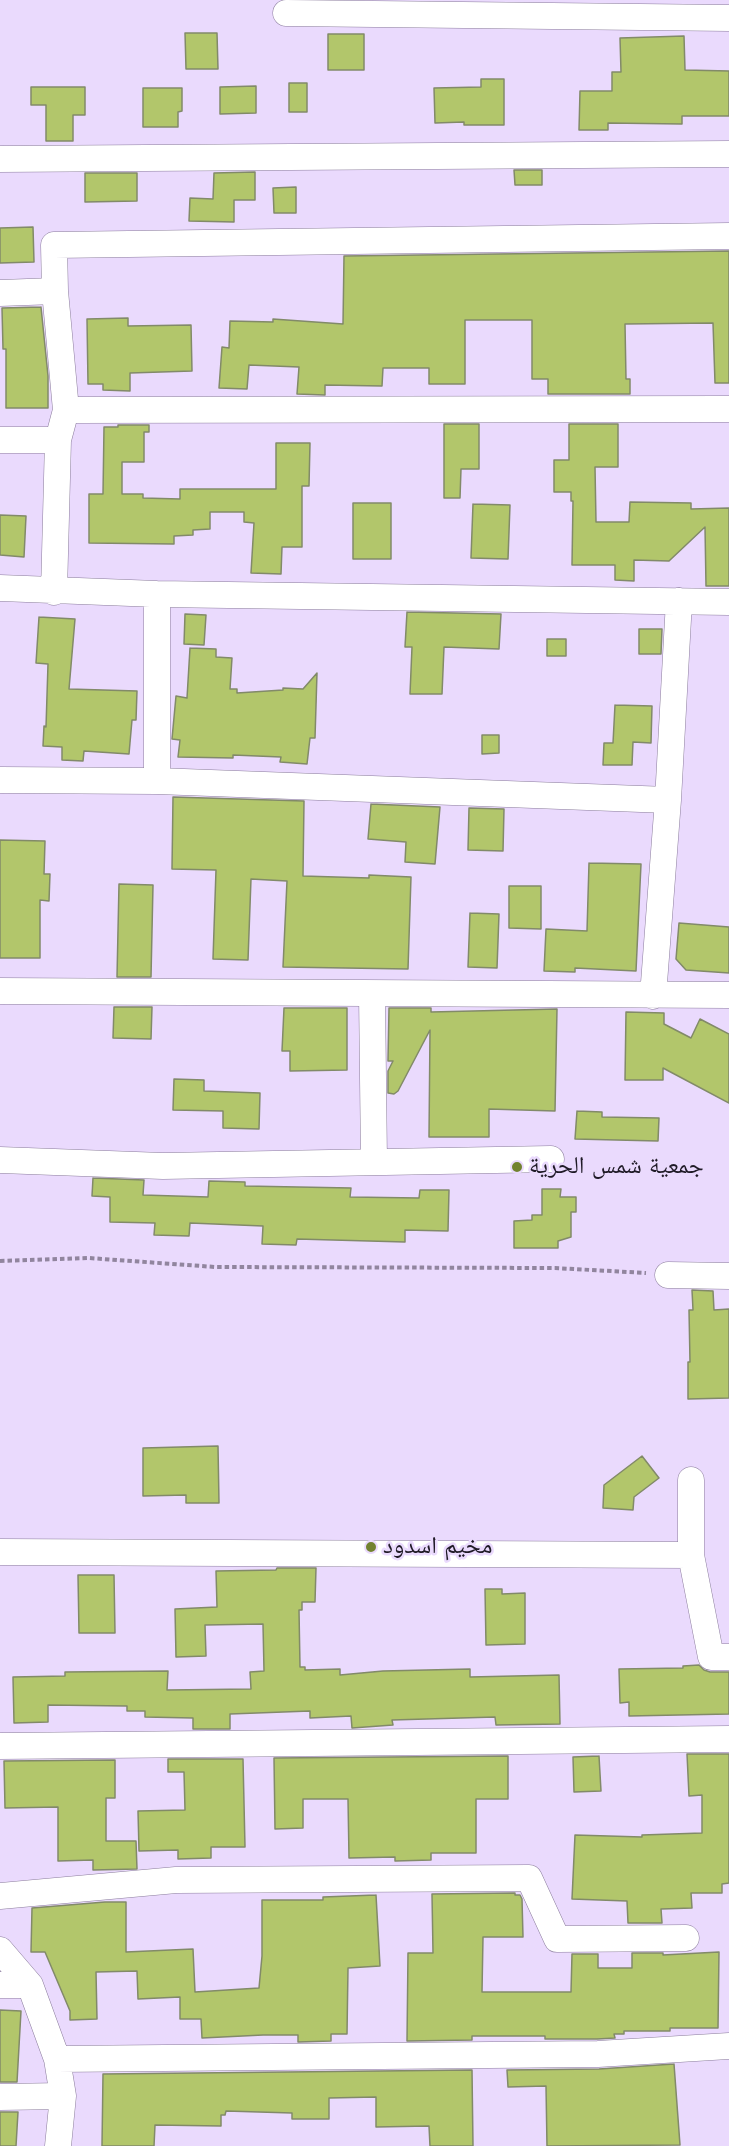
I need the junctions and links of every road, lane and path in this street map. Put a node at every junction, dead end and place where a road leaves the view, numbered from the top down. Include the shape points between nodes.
1 (286, 12) dead end
2 (729, 18) edge
3 (729, 154) edge
4 (0, 159) edge
5 (729, 236) edge
6 (55, 291) junction
7 (0, 293) edge
8 (729, 409) edge
9 (66, 410) junction
10 (0, 440) edge
11 (58, 440) junction
12 (0, 588) edge
13 (54, 592) junction
14 (157, 594) junction
15 (679, 602) junction
16 (729, 602) edge
17 (0, 780) edge
18 (156, 781) junction
19 (668, 800) junction
20 (0, 991) edge
21 (372, 994) junction
22 (729, 995) edge
23 (653, 996) junction
24 (551, 1159) dead end
25 (0, 1161) edge
26 (374, 1162) junction
27 (0, 1261) edge
28 (668, 1275) joint
29 (729, 1276) edge
30 (691, 1480) dead end
31 (0, 1552) edge
32 (691, 1555) junction
33 (729, 1657) edge
34 (729, 1739) edge
35 (0, 1746) edge
36 (0, 1896) edge
37 (686, 1938) dead end
38 (0, 1950) edge
39 (0, 1985) edge
40 (30, 1985) junction
41 (729, 2046) edge
42 (57, 2059) junction
43 (63, 2096) junction
44 (0, 2097) edge
45 (58, 2146) edge

1 - 2 street
3 - 4 street
5 - 6 street via 54,245
6 - 7 street
6 - 9 street
8 - 9 street
9 - 11 street
10 - 11 street
11 - 13 street
12 - 13 street
13 - 14 street
14 - 15 street
14 - 18 street
15 - 16 street
15 - 19 street
17 - 18 street
18 - 19 street
19 - 23 street
20 - 21 street
21 - 23 street
21 - 26 street
22 - 23 street
24 - 26 street
25 - 26 street via 163,1166
27 - 28 path via 89,1258 215,1267 555,1268
28 - 29 street
30 - 32 street
31 - 32 street
32 - 33 street via 711,1657
34 - 35 street
36 - 37 street via 176,1880 529,1878 557,1939
38 - 40 street
39 - 40 street
40 - 42 street
41 - 42 street via 598,2054
42 - 43 street
43 - 44 street
43 - 45 street

